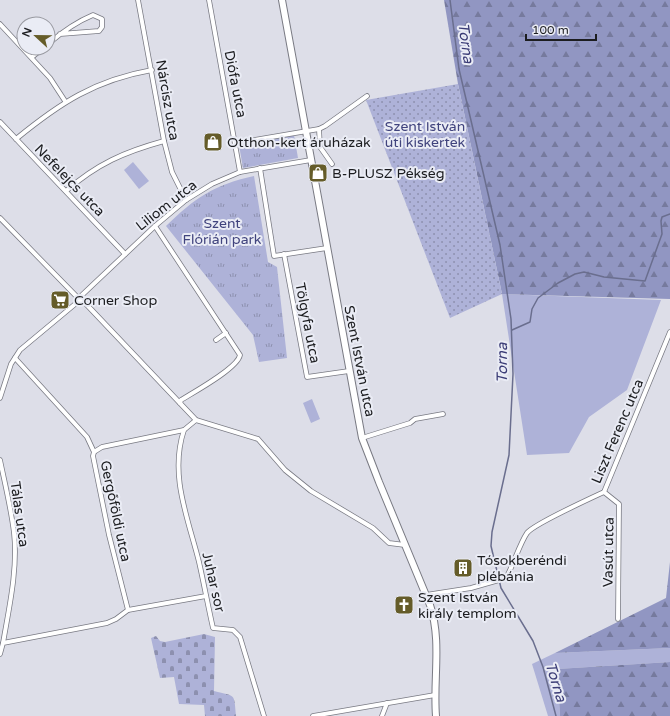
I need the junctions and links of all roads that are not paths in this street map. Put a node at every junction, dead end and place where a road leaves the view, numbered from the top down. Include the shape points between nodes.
1 (138, 0) edge
2 (209, 0) edge
3 (282, 0) edge
4 (0, 24) edge
5 (60, 34) junction
6 (56, 37) edge
7 (32, 57) joint
8 (152, 70) junction
9 (368, 96) dead end
10 (65, 101) junction
11 (0, 122) edge
12 (319, 129) junction
13 (306, 131) junction
14 (16, 139) junction
15 (164, 141) junction
16 (236, 143) junction
17 (311, 160) junction
18 (332, 164) dead end
19 (260, 168) junction
20 (240, 172) junction
21 (66, 191) junction
22 (186, 200) junction
23 (0, 218) edge
24 (155, 226) junction
25 (327, 248) junction
26 (125, 254) junction
27 (284, 254) junction
28 (80, 300) junction
29 (670, 332) edge
30 (226, 333) junction
31 (216, 340) dead end
32 (15, 358) junction
33 (349, 371) junction
34 (0, 398) edge
35 (180, 403) junction
36 (443, 414) dead end
37 (196, 420) junction
38 (184, 430) junction
39 (362, 438) junction
40 (94, 452) junction
41 (0, 460) edge
42 (604, 492) junction
43 (405, 545) junction
44 (426, 595) junction
45 (206, 596) junction
46 (128, 610) junction
47 (618, 619) dead end
48 (3, 643) junction
49 (0, 654) edge
50 (435, 695) junction
51 (387, 703) junction
52 (264, 716) edge
53 (313, 716) edge
54 (382, 716) edge
55 (436, 716) edge

1 - 8 street, Nárcisz utca
2 - 16 street, Diófa utca
3 - 13 main road, Szent István utca
4 - 7 street
5 - 5 street via 75,23 94,15 102,19 99,31
5 - 6 street
7 - 10 street
8 - 10 street via 109,81
8 - 15 street, Nárcisz utca
9 - 12 street
10 - 14 street
11 - 14 street, Nefelejcs utca
12 - 13 street
12 - 18 street via 320,147
13 - 16 street
13 - 17 main road, Szent István utca
14 - 21 street, Nefelejcs utca
15 - 21 street via 112,158
15 - 22 street, Nárcisz utca via 172,172
16 - 20 street, Diófa utca
17 - 19 street, Liliom utca
17 - 25 main road, Szent István utca
19 - 20 street, Liliom utca
19 - 27 street via 274,256
20 - 22 street, Liliom utca via 212,184
21 - 26 street, Nefelejcs utca
22 - 24 street, Liliom utca
23 - 28 street
24 - 26 street, Liliom utca
24 - 30 street
25 - 27 street
25 - 33 main road, Szent István utca
26 - 28 street, Liliom utca via 82,295
27 - 33 street, Tölgyfa utca via 307,377
28 - 32 street via 20,350
28 - 35 street
29 - 42 street, Liszt Ferenc utca
30 - 31 street
30 - 35 street via 238,350 239,358 228,369
32 - 34 street
32 - 40 street via 87,436
33 - 39 main road, Szent István utca
35 - 37 street
36 - 39 street via 415,419 410,423
37 - 38 street, Gergőföldi utca
37 - 43 street via 258,439 286,470 311,491 373,528 390,543
38 - 40 street, Gergőföldi utca via 102,447
38 - 45 street, Juhar sor via 178,459 180,489
39 - 43 main road, Szent István utca
40 - 46 street, Gergőföldi utca via 98,483
41 - 48 street, Tálas utca via 14,533 12,581
42 - 44 street, Liszt Ferenc utca via 528,532 506,578
42 - 47 street, Vasút utca via 619,504
43 - 44 main road, Szent István utca
44 - 50 main road, Szent István utca via 437,637
45 - 46 street
45 - 52 street, Juhar sor via 213,628 233,630 240,637
46 - 48 street via 107,623
48 - 49 street
50 - 51 street
50 - 55 main road, Szent István utca
51 - 53 street
51 - 54 street

